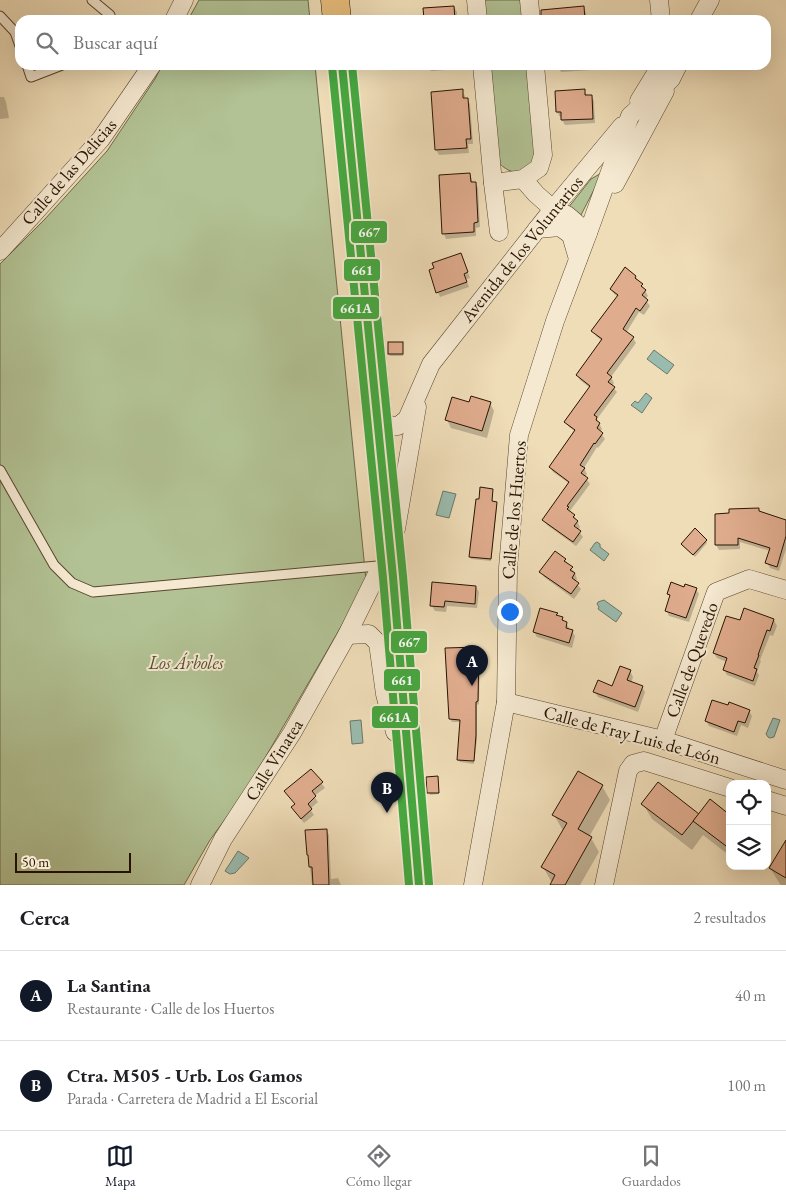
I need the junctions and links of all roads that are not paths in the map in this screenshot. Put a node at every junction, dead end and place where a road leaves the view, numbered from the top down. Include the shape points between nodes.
1 (92, 0) edge
2 (184, 0) edge
3 (323, 0) edge
4 (335, 0) edge
5 (476, 0) edge
6 (529, 0) edge
7 (659, 0) edge
8 (710, 0) edge
9 (110, 15) edge
10 (176, 15) edge
11 (324, 15) edge
12 (336, 15) edge
13 (478, 15) edge
14 (530, 15) edge
15 (660, 15) edge
16 (702, 15) edge
17 (0, 16) edge
18 (15, 32) edge
19 (28, 70) edge
20 (49, 70) edge
21 (146, 70) edge
22 (331, 70) edge
23 (343, 70) edge
24 (482, 70) edge
25 (535, 70) edge
26 (670, 70) edge
27 (630, 116) junction
28 (523, 179) junction
29 (493, 183) junction
30 (553, 209) junction
31 (537, 229) junction
32 (499, 232) dead end
33 (588, 233) junction
34 (0, 251) edge
35 (578, 259) junction
36 (421, 386) junction
37 (377, 413) junction
38 (0, 470) edge
39 (382, 565) junction
40 (786, 590) edge
41 (347, 635) junction
42 (506, 702) junction
43 (395, 732) junction
44 (663, 740) junction
45 (786, 780) edge
46 (726, 787) edge
47 (771, 801) edge
48 (786, 806) edge
49 (200, 885) edge
50 (406, 885) edge
51 (419, 885) edge
52 (473, 885) edge
53 (604, 885) edge

1 - 9 lane
2 - 10 street
3 - 11 highway
4 - 12 highway
5 - 13 street
6 - 14 street
7 - 15 street
8 - 16 street
17 - 18 lane
19 - 20 lane via 31,77
21 - 34 street, Calle de las Delicias via 101,139
22 - 39 highway
23 - 37 highway
24 - 29 street
25 - 28 street via 542,155 539,168
26 - 27 street, Avenida de los Voluntarios
26 - 33 street, Calle de los Huertos
27 - 30 street, Avenida de los Voluntarios
27 - 33 street, Calle de los Huertos
28 - 29 street
28 - 30 street
29 - 32 street
30 - 31 street, Avenida de los Voluntarios
30 - 33 street via 567,215
31 - 35 street via 560,227 571,235
31 - 36 street, Avenida de los Voluntarios via 431,364
33 - 35 street, Calle de los Huertos
35 - 42 street, Calle de los Huertos via 555,320 519,436 508,568
36 - 37 street, Avenida de los Voluntarios via 406,419 398,426 387,424
36 - 39 street, Avenida de los Voluntarios
37 - 39 highway
38 - 39 lane via 54,565 72,583 93,592
39 - 41 street, Calle Vinatea
39 - 43 highway
39 - 51 highway via 407,731
40 - 44 street, Calle de Quevedo via 749,579 716,592
41 - 43 street via 369,634 378,643 384,694
41 - 49 street, Calle Vinatea via 292,734 223,839
42 - 44 street, Calle de Fray Luis de León
42 - 52 street, Calle de los Huertos
43 - 50 highway
44 - 45 street, Calle de Fray Luis de León
46 - 53 street via 644,761 633,764 628,771
47 - 48 street

